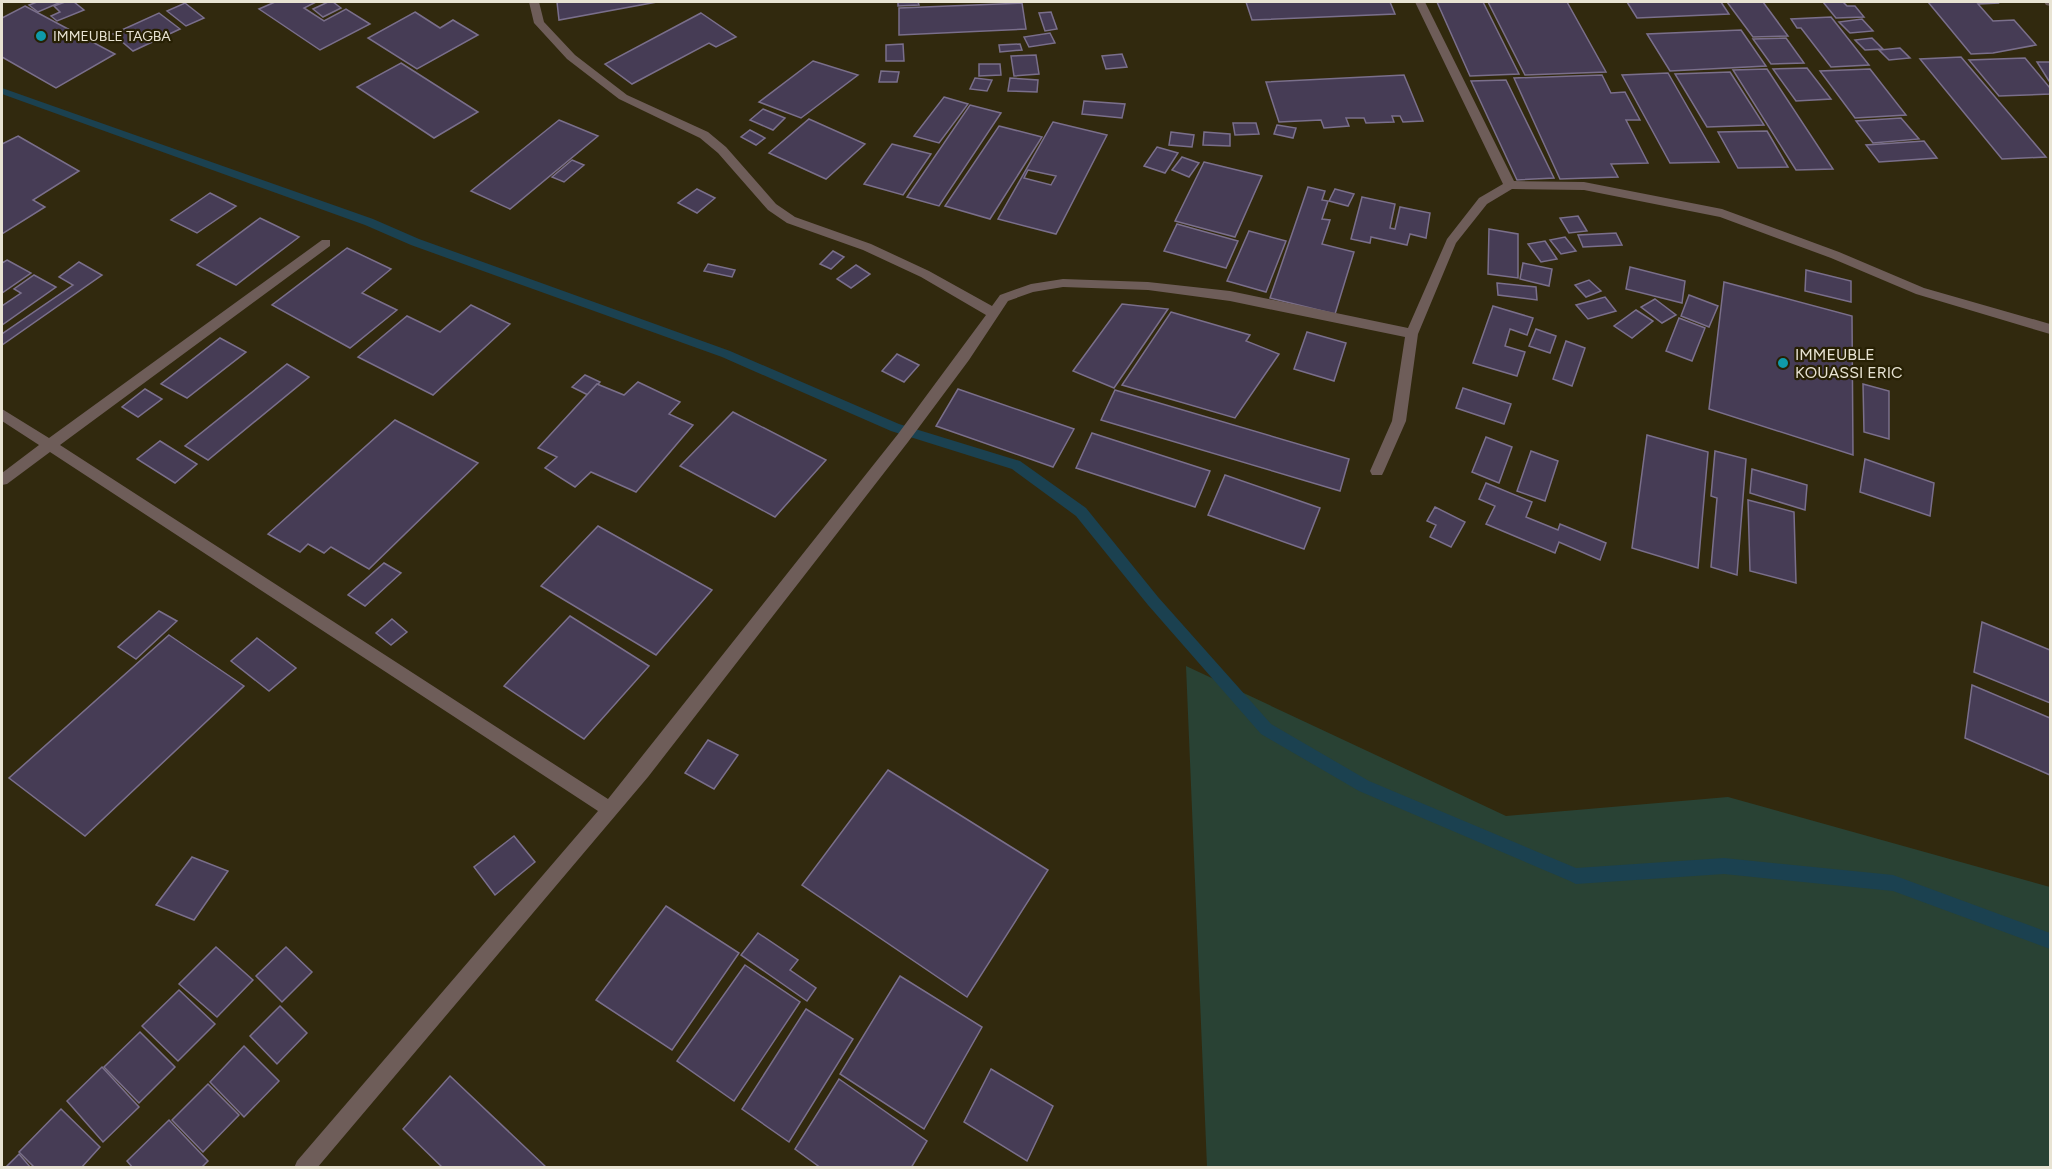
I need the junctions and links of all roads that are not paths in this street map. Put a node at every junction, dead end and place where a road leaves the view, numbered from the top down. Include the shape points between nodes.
1 (534, 2) edge
2 (1420, 2) edge
3 (1510, 185) junction
4 (326, 243) dead end
5 (993, 313) junction
6 (2050, 329) edge
7 (1412, 334) junction
8 (2, 414) edge
9 (49, 444) junction
10 (1377, 471) dead end
11 (2, 480) edge
12 (611, 810) junction
13 (304, 1167) edge

1 - 5 street via 539,23 571,57 623,97 704,135 772,207 791,220 867,247
2 - 3 street
3 - 6 street via 1584,186 1722,213 1920,291
3 - 7 street via 1483,201 1451,242
4 - 9 street
5 - 7 street via 1004,298 1031,288 1063,283 1148,286 1230,297
5 - 12 street via 903,438
7 - 10 street via 1398,421
8 - 9 street
9 - 11 street
9 - 12 street
12 - 13 street

